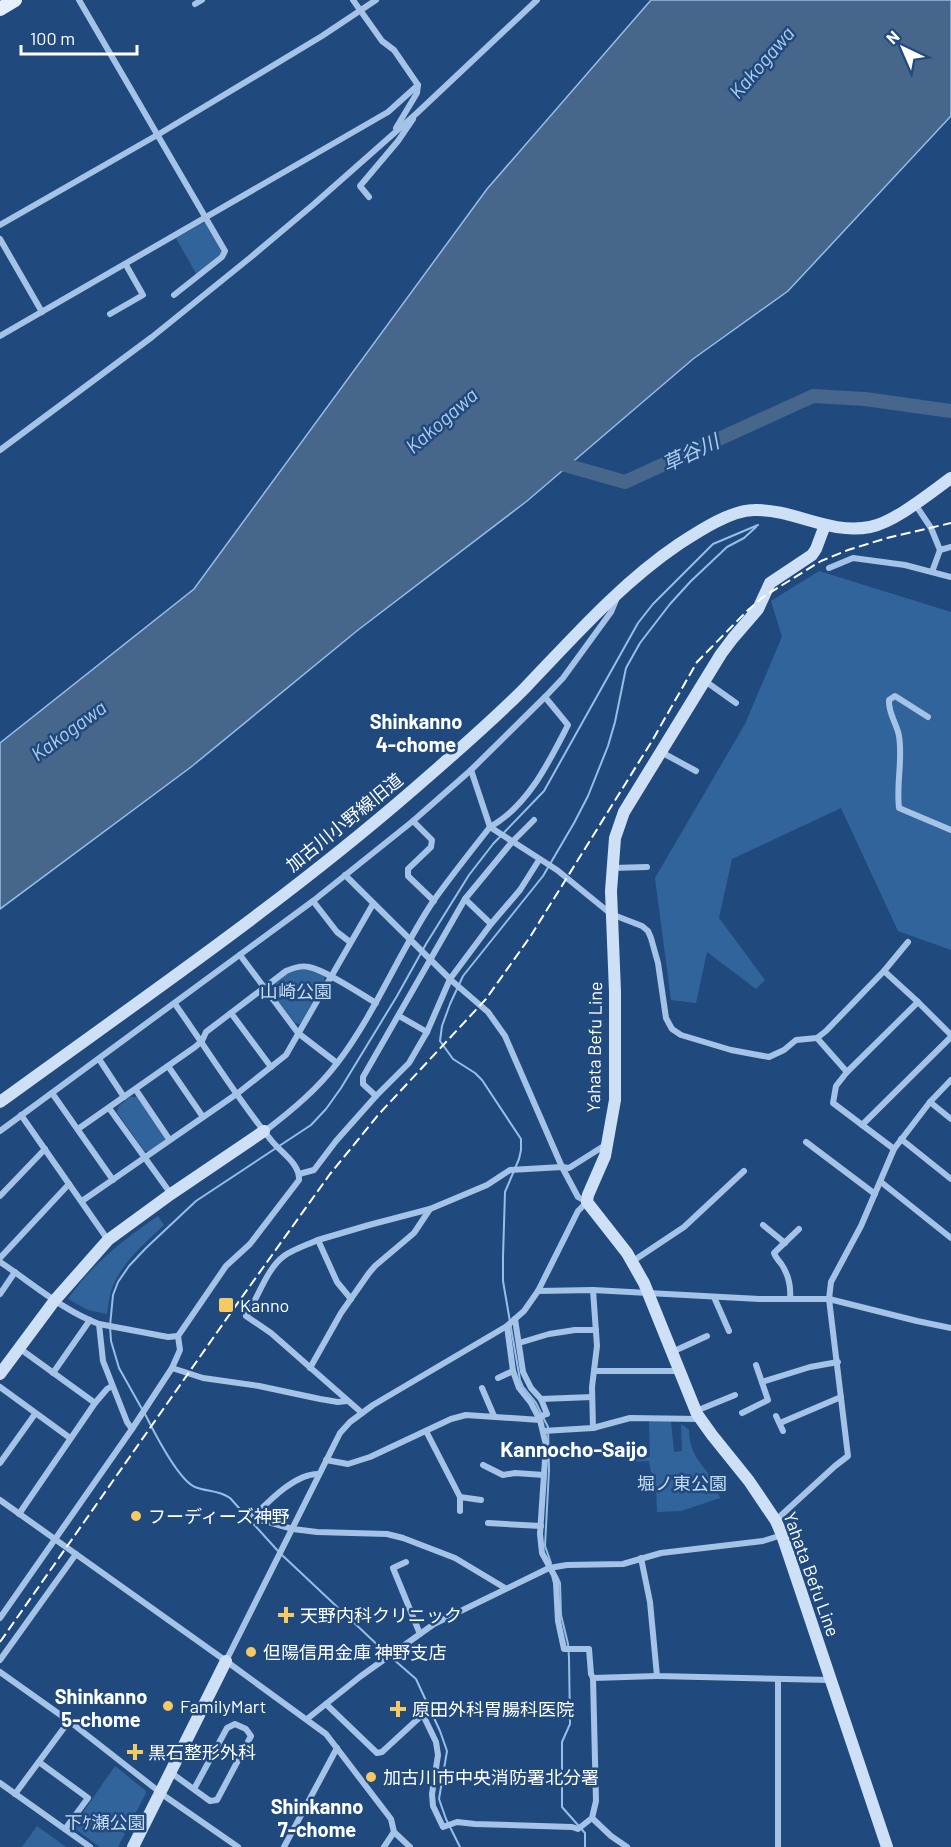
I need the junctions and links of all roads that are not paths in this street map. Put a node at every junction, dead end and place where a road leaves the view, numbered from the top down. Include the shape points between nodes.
1 (15, 0) edge
2 (79, 0) edge
3 (202, 0) edge
4 (354, 0) edge
5 (376, 0) edge
6 (537, 0) edge
7 (195, 4) dead end
8 (0, 9) edge
9 (360, 10) junction
10 (418, 85) junction
11 (417, 113) junction
12 (395, 132) junction
13 (159, 134) junction
14 (369, 197) dead end
15 (207, 217) junction
16 (0, 225) edge
17 (0, 239) edge
18 (126, 265) junction
19 (174, 295) dead end
20 (42, 312) junction
21 (110, 314) dead end
22 (0, 336) edge
23 (0, 450) edge
24 (951, 478) edge
25 (915, 503) junction
26 (825, 525) junction
27 (951, 547) edge
28 (940, 550) junction
29 (829, 568) dead end
30 (932, 572) junction
31 (951, 577) edge
32 (618, 593) junction
33 (704, 681) junction
34 (546, 697) junction
35 (736, 703) dead end
36 (928, 717) dead end
37 (661, 752) junction
38 (471, 770) junction
39 (696, 771) dead end
40 (534, 820) dead end
41 (413, 821) junction
42 (492, 828) junction
43 (951, 830) edge
44 (512, 842) junction
45 (539, 860) junction
46 (646, 867) dead end
47 (613, 868) junction
48 (345, 876) junction
49 (465, 899) junction
50 (313, 901) junction
51 (434, 901) junction
52 (373, 904) junction
53 (611, 915) junction
54 (491, 924) junction
55 (411, 940) junction
56 (350, 942) junction
57 (908, 942) dead end
58 (240, 955) junction
59 (430, 960) junction
60 (884, 970) junction
61 (330, 977) junction
62 (451, 980) junction
63 (264, 988) junction
64 (918, 1002) junction
65 (376, 1003) junction
66 (175, 1004) junction
67 (231, 1013) junction
68 (399, 1016) junction
69 (427, 1032) junction
70 (298, 1033) junction
71 (951, 1036) edge
72 (818, 1038) junction
73 (202, 1041) junction
74 (99, 1059) junction
75 (337, 1063) junction
76 (168, 1066) junction
77 (271, 1066) junction
78 (847, 1071) junction
79 (951, 1080) edge
80 (135, 1090) junction
81 (52, 1093) junction
82 (237, 1093) junction
83 (376, 1096) junction
84 (124, 1097) junction
85 (0, 1102) edge
86 (930, 1102) junction
87 (109, 1107) junction
88 (21, 1115) junction
89 (203, 1117) junction
90 (951, 1119) edge
91 (862, 1125) junction
92 (78, 1129) junction
93 (0, 1131) edge
94 (264, 1131) junction
95 (169, 1139) junction
96 (901, 1139) junction
97 (806, 1142) dead end
98 (606, 1144) junction
99 (45, 1149) junction
100 (894, 1149) junction
101 (144, 1159) junction
102 (562, 1167) junction
103 (744, 1172) dead end
104 (299, 1174) junction
105 (951, 1179) edge
106 (113, 1180) junction
107 (881, 1182) junction
108 (69, 1184) junction
109 (171, 1194) junction
110 (875, 1194) junction
111 (0, 1196) edge
112 (82, 1201) junction
113 (588, 1202) junction
114 (430, 1209) junction
115 (763, 1225) dead end
116 (800, 1229) dead end
117 (951, 1238) edge
118 (108, 1240) junction
119 (318, 1240) junction
120 (785, 1243) junction
121 (0, 1260) edge
122 (633, 1261) junction
123 (15, 1272) junction
124 (593, 1290) junction
125 (538, 1291) junction
126 (647, 1292) junction
127 (0, 1294) edge
128 (714, 1297) junction
129 (351, 1299) junction
130 (790, 1299) junction
131 (830, 1299) junction
132 (55, 1300) junction
133 (515, 1319) junction
134 (90, 1320) junction
135 (99, 1324) junction
136 (507, 1326) junction
137 (951, 1328) edge
138 (596, 1330) junction
139 (729, 1331) dead end
140 (178, 1336) junction
141 (707, 1336) dead end
142 (519, 1342) junction
143 (19, 1348) junction
144 (672, 1352) junction
145 (838, 1362) junction
146 (756, 1365) dead end
147 (172, 1368) junction
148 (310, 1368) junction
149 (513, 1371) junction
150 (594, 1371) junction
151 (680, 1371) junction
152 (53, 1373) junction
153 (0, 1374) edge
154 (498, 1378) dead end
155 (762, 1382) junction
156 (112, 1386) junction
157 (0, 1387) edge
158 (482, 1388) dead end
159 (735, 1395) dead end
160 (592, 1397) junction
161 (841, 1397) junction
162 (541, 1400) junction
163 (348, 1401) junction
164 (95, 1403) junction
165 (362, 1413) junction
166 (742, 1413) dead end
167 (35, 1414) junction
168 (698, 1415) junction
169 (494, 1416) junction
170 (776, 1416) dead end
171 (539, 1419) junction
172 (780, 1424) junction
173 (593, 1428) junction
174 (132, 1429) junction
175 (426, 1431) junction
176 (543, 1431) junction
177 (783, 1431) dead end
178 (70, 1438) junction
179 (326, 1460) junction
180 (0, 1463) edge
181 (483, 1465) dead end
182 (319, 1474) junction
183 (544, 1475) junction
184 (460, 1497) junction
185 (482, 1500) dead end
186 (0, 1501) edge
187 (460, 1511) dead end
188 (19, 1514) junction
189 (776, 1521) junction
190 (488, 1523) dead end
191 (541, 1526) junction
192 (293, 1528) junction
193 (782, 1534) junction
194 (54, 1539) junction
195 (76, 1554) junction
196 (641, 1558) junction
197 (406, 1562) dead end
198 (549, 1568) junction
199 (505, 1588) junction
200 (0, 1618) edge
201 (420, 1634) junction
202 (0, 1660) edge
203 (226, 1661) junction
204 (0, 1672) edge
205 (657, 1676) junction
206 (593, 1678) junction
207 (778, 1679) junction
208 (831, 1680) junction
209 (326, 1704) junction
210 (307, 1719) junction
211 (69, 1721) junction
212 (338, 1748) junction
213 (39, 1762) junction
214 (170, 1772) junction
215 (0, 1783) edge
216 (194, 1789) junction
217 (159, 1792) junction
218 (15, 1794) junction
219 (592, 1818) junction
220 (65, 1829) junction
221 (394, 1832) junction
222 (90, 1847) edge
223 (132, 1847) edge
224 (238, 1847) edge
225 (284, 1847) edge
226 (384, 1847) edge
227 (410, 1847) edge
228 (627, 1847) edge
229 (778, 1847) edge
230 (887, 1847) edge

1 - 8 main road
2 - 13 street
3 - 7 street
4 - 9 street
5 - 9 street
6 - 11 street
9 - 10 street
9 - 13 street
10 - 12 street
10 - 15 street via 388,112
11 - 12 street
11 - 14 street via 360,186
12 - 23 street via 231,274
13 - 15 street
13 - 16 street
15 - 18 street
15 - 19 street via 225,254
17 - 20 street
18 - 20 street
18 - 21 street via 142,294
20 - 22 street
24 - 25 main road
25 - 26 main road via 872,526
25 - 28 street
26 - 32 main road, 加古川小野線旧道 via 781,513 751,510 731,515 679,544
26 - 33 main road, Yahata Befu Line via 812,555 770,583 758,609
27 - 28 street
28 - 30 street
29 - 30 street via 853,558
30 - 31 street
32 - 34 street via 611,612
32 - 85 main road, 加古川小野線旧道 via 494,719 378,819 272,904
33 - 35 street
33 - 37 main road, Yahata Befu Line
34 - 38 street
34 - 42 street via 568,724 548,763 518,804
36 - 43 street via 894,696 889,700 899,735 899,807
37 - 39 street
37 - 47 main road, Yahata Befu Line via 624,812 615,838
38 - 41 street
38 - 42 street
40 - 44 street
41 - 48 street
41 - 51 street via 432,840 431,846 408,869 408,876
42 - 44 street
42 - 51 street
44 - 45 street
44 - 49 street
45 - 53 street
45 - 54 street
46 - 47 street
47 - 53 main road, Yahata Befu Line
48 - 50 street
48 - 52 street
49 - 54 street
49 - 59 street
50 - 56 street
50 - 58 street
51 - 55 street
52 - 55 street
52 - 56 street
53 - 72 street via 648,932 658,963 666,1018 681,1035 769,1057 796,1040
53 - 98 main road, Yahata Befu Line via 615,1100
54 - 62 street
55 - 59 street
55 - 65 street
56 - 61 street
57 - 60 street
58 - 63 street
58 - 66 street
59 - 62 street
59 - 68 street
60 - 64 street
60 - 72 street
61 - 63 street via 309,967 299,967 286,970
61 - 65 street
61 - 70 street
62 - 69 street
62 - 102 street via 488,1012 505,1036
63 - 67 street
63 - 70 street
64 - 71 street
64 - 78 street
65 - 75 street
66 - 73 street
66 - 74 street
67 - 73 street via 206,1032
67 - 77 street
68 - 69 street
68 - 83 street via 363,1077 363,1084
69 - 83 street via 409,1063
70 - 75 street
70 - 77 street via 286,1055
71 - 91 street
72 - 78 street
73 - 76 street
73 - 82 street
74 - 81 street
74 - 84 street
75 - 94 street via 285,1116
76 - 80 street
76 - 89 street
77 - 82 street
78 - 91 street via 836,1086 833,1103
79 - 86 street
80 - 84 street
80 - 95 street
81 - 88 street
81 - 92 street
82 - 89 street
82 - 94 street
83 - 104 street via 314,1170
84 - 87 street
86 - 90 street
86 - 96 street
87 - 92 street
87 - 101 street
88 - 93 street
88 - 99 street
89 - 95 street
91 - 100 street
92 - 106 street
94 - 104 street
94 - 109 main road
95 - 101 street
96 - 100 street
96 - 105 street
97 - 110 street
98 - 102 street via 569,1168
98 - 113 main road, Yahata Befu Line
99 - 108 street
99 - 111 street
100 - 107 street
101 - 106 street
101 - 109 street
102 - 113 street via 578,1197
102 - 114 street via 510,1170 487,1185
103 - 122 street via 684,1227
104 - 140 street via 299,1180 250,1244 226,1266
106 - 112 street
107 - 110 street
107 - 117 street
108 - 112 street
108 - 121 street
109 - 118 main road
110 - 131 street via 831,1282
112 - 118 street
113 - 122 main road, Yahata Befu Line
113 - 125 street via 578,1211
114 - 119 street
114 - 129 street via 414,1233 375,1266
115 - 120 street
116 - 120 street
118 - 132 main road
119 - 129 street via 337,1282
119 - 148 street via 281,1258 246,1316
120 - 130 street via 774,1256 791,1287
121 - 123 street
122 - 126 main road, Yahata Befu Line
123 - 127 street
123 - 132 street
124 - 125 street
124 - 126 street
124 - 138 street
125 - 133 street
126 - 128 street
126 - 144 main road, Yahata Befu Line
128 - 130 street
128 - 139 street
129 - 148 street
130 - 131 street
131 - 137 street
131 - 145 street
132 - 134 street
132 - 143 main road
133 - 136 street
133 - 142 street
134 - 135 street
134 - 152 street
135 - 140 street
135 - 156 street via 103,1361
136 - 149 street
136 - 165 street
138 - 142 street via 549,1334
138 - 150 street
140 - 147 street via 180,1350
141 - 144 street
142 - 162 street via 523,1372
143 - 152 street
143 - 153 main road
144 - 151 main road, Yahata Befu Line
145 - 155 street
145 - 161 street
146 - 155 street
147 - 163 street via 203,1378 320,1400
147 - 174 street
148 - 163 street
149 - 154 street
149 - 171 street
150 - 151 street
150 - 160 street
151 - 168 main road, Yahata Befu Line
152 - 164 street
155 - 166 street via 768,1400
156 - 164 street
156 - 174 street
157 - 167 street
158 - 169 street
159 - 168 street
160 - 162 street
160 - 173 street
161 - 172 street
161 - 189 street via 848,1456
162 - 171 street via 547,1414
163 - 165 street
164 - 178 street
165 - 179 street via 340,1432
167 - 178 street
167 - 180 street
168 - 173 street via 630,1418
168 - 189 main road, Yahata Befu Line
169 - 171 street
169 - 175 street via 466,1415
170 - 172 street
171 - 176 street
172 - 177 street
173 - 176 street
174 - 194 street
175 - 179 street via 359,1461 348,1464
175 - 184 street
176 - 183 street
178 - 188 street
179 - 182 street
181 - 183 street via 503,1475
182 - 192 street
182 - 192 street via 301,1477 253,1515
183 - 191 street
184 - 185 street
184 - 187 street
186 - 188 street
188 - 194 street
189 - 193 main road, Yahata Befu Line
190 - 191 street via 501,1520
191 - 198 street via 542,1553
192 - 199 street via 403,1538 454,1558
192 - 203 street
193 - 196 street via 763,1541
193 - 208 main road, Yahata Befu Line
194 - 195 street
194 - 200 street
195 - 202 street
195 - 203 street
196 - 198 street via 623,1564
196 - 205 street
197 - 201 street via 393,1568
198 - 199 street
198 - 206 street via 556,1583 564,1649 589,1649
199 - 201 street
201 - 209 street
203 - 210 street
203 - 214 main road
204 - 211 street
205 - 206 street
205 - 207 street
206 - 219 street via 596,1802
207 - 208 street
207 - 229 street
208 - 230 main road, Yahata Befu Line
209 - 210 street
209 - 219 street via 377,1753 424,1717 437,1748 432,1794 443,1827 457,1822 578,1829
210 - 212 street
211 - 213 street
211 - 217 street
212 - 221 street via 391,1819
212 - 225 street
213 - 218 street
213 - 220 street via 87,1798
214 - 216 street
214 - 217 main road
215 - 218 street
216 - 216 street via 210,1801 217,1800 251,1736 246,1729 235,1724 227,1728
217 - 223 main road
217 - 224 street
218 - 220 street
219 - 228 street
220 - 222 street
221 - 226 street
221 - 227 street

